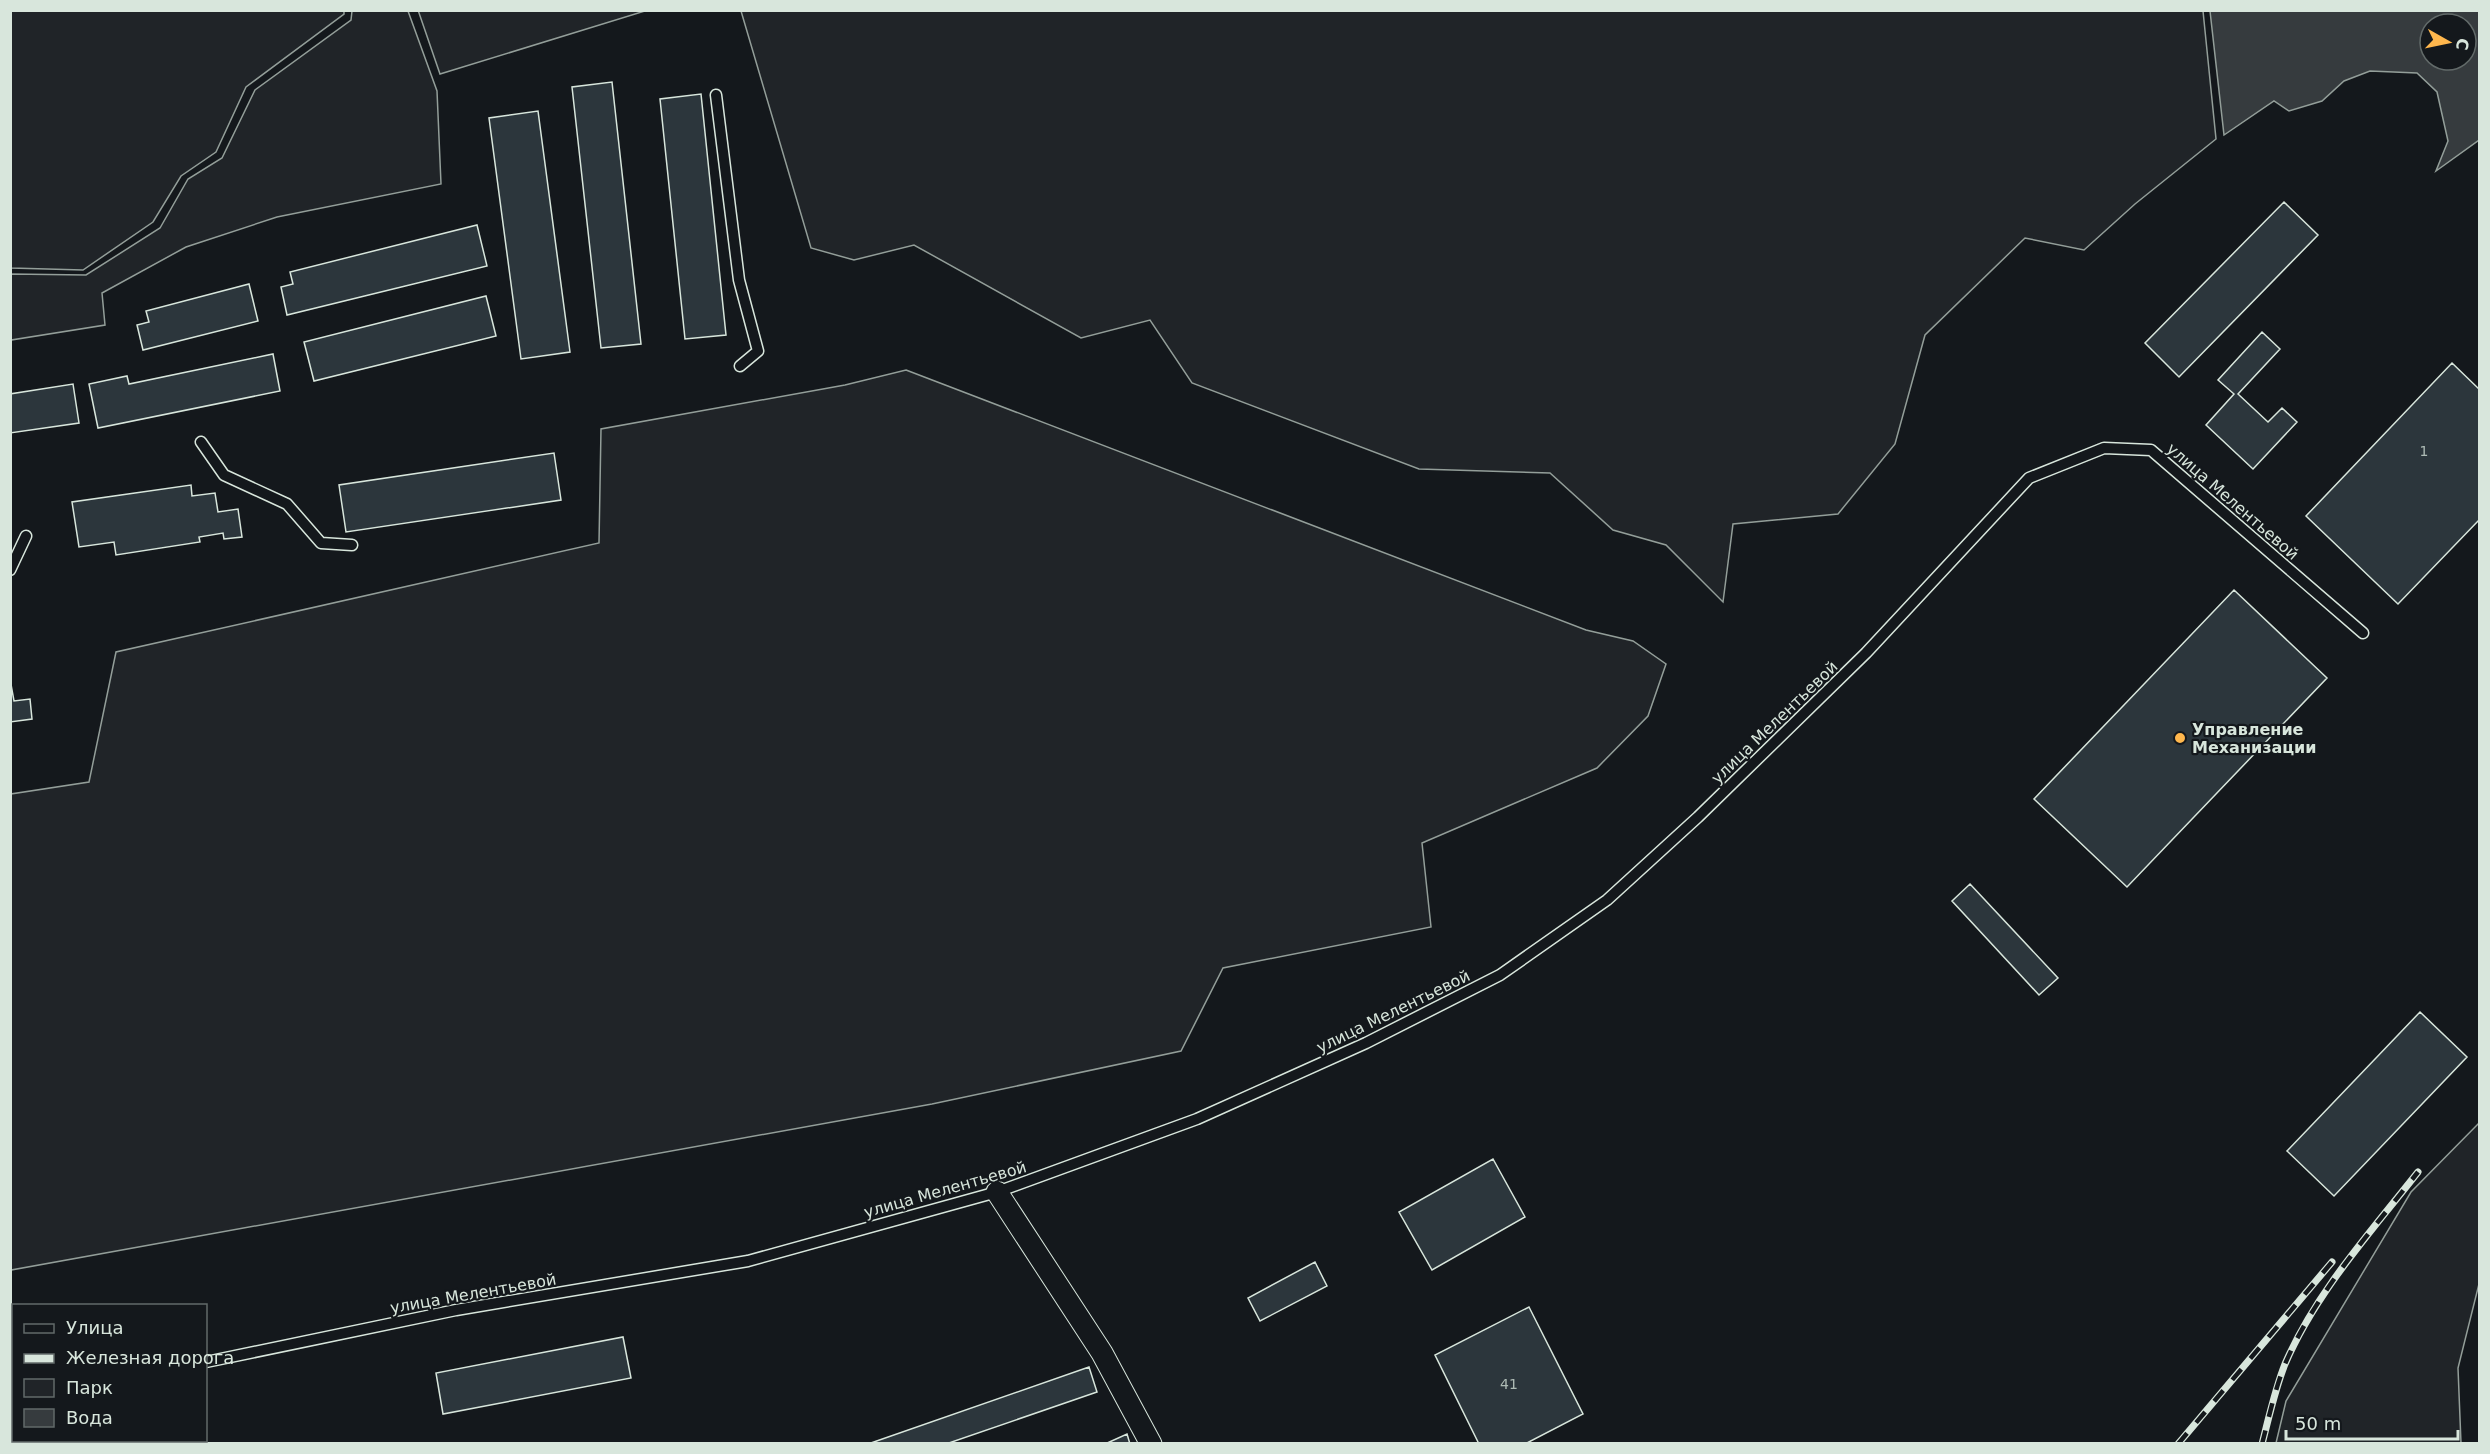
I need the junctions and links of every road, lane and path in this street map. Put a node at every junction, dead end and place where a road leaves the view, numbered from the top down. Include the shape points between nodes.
1 (716, 95) dead end
2 (741, 366) dead end
3 (201, 442) dead end
4 (26, 536) dead end
5 (352, 545) dead end
6 (10, 570) edge
7 (2362, 633) dead end
8 (997, 1192) junction
9 (207, 1362) edge
10 (1151, 1443) edge

1 - 2 lane via 739,280 758,351
3 - 5 lane via 224,475 287,504 321,543
4 - 6 lane
7 - 8 lane, улица Мелентьевой via 2151,450 2104,448 2029,478 1866,653 1698,817 1607,900 1500,975 1366,1043 1197,1119
8 - 9 lane, улица Мелентьевой via 748,1261 456,1310
8 - 10 street via 1102,1353

